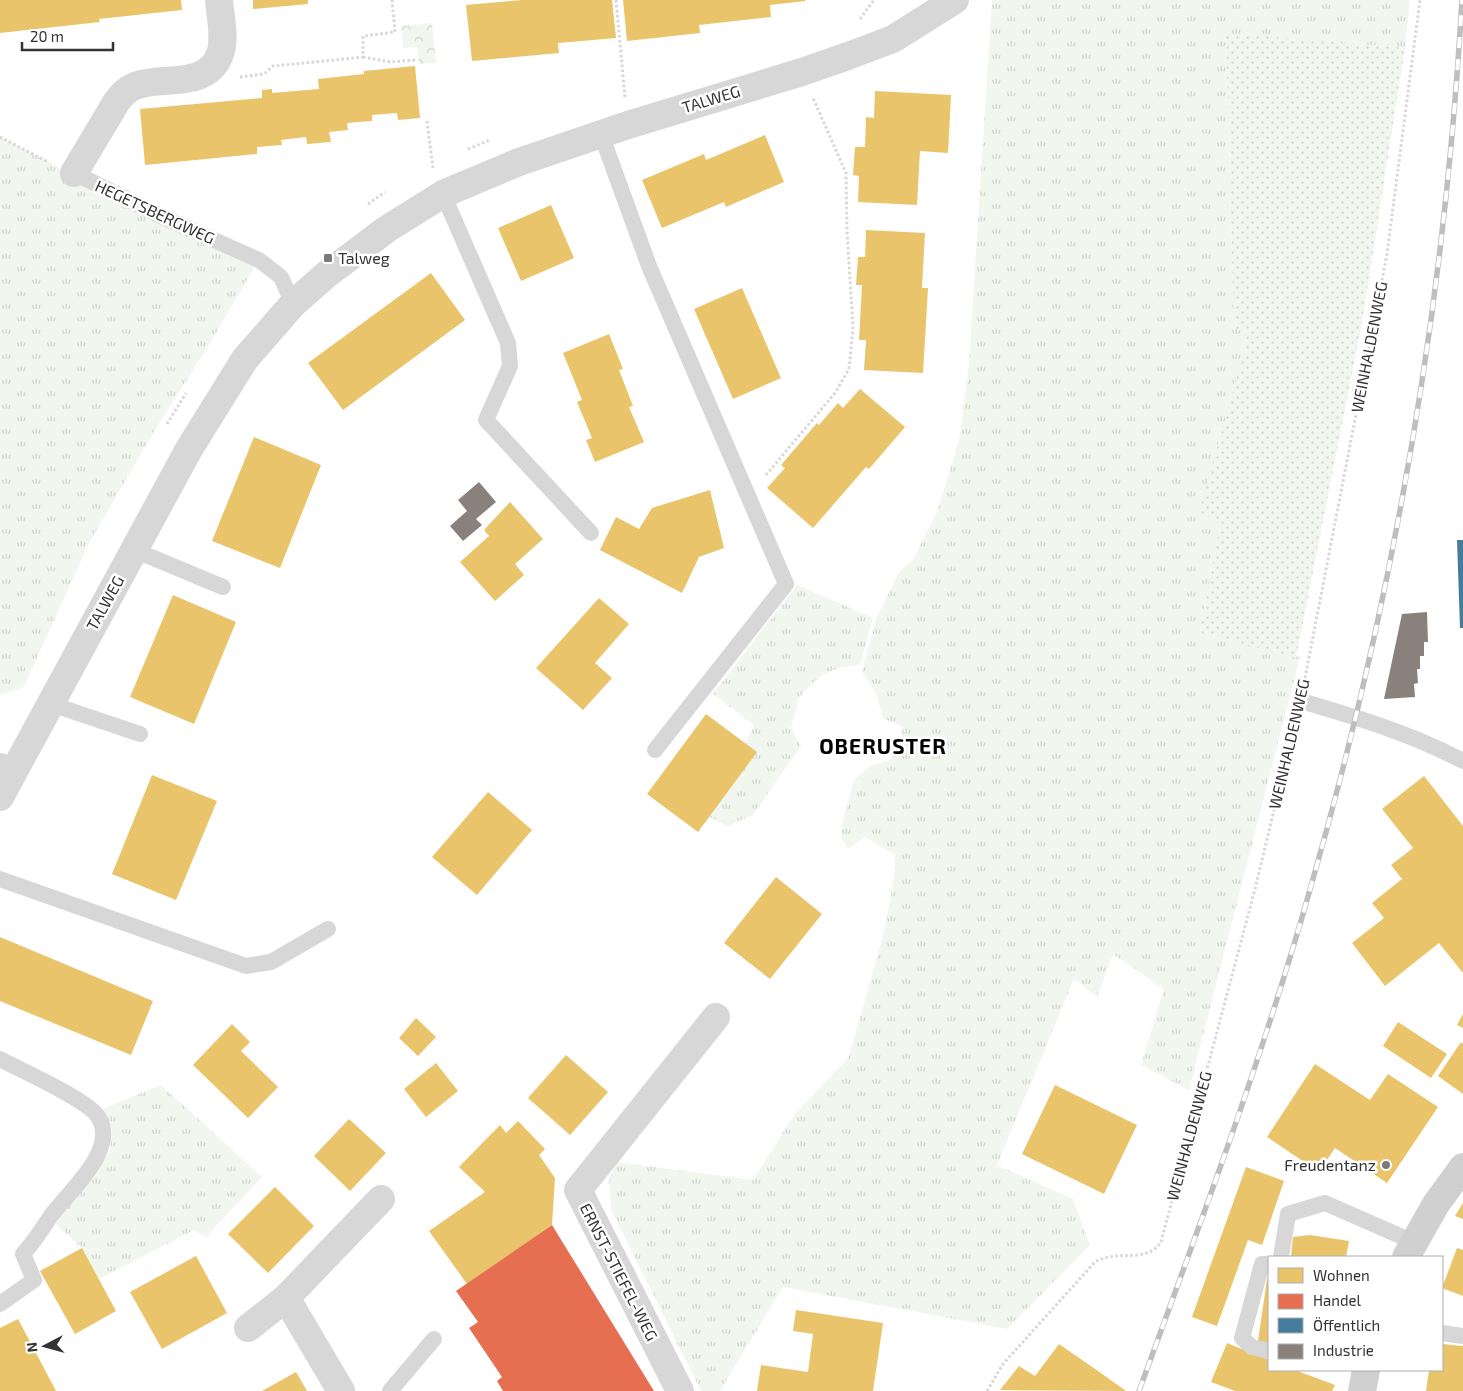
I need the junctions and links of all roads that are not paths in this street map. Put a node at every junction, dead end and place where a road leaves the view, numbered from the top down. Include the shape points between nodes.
1 (219, 0) edge
2 (950, 1) edge
3 (601, 134) junction
4 (74, 173) joint
5 (439, 196) junction
6 (293, 304) junction
7 (591, 533) dead end
8 (134, 550) junction
9 (223, 587) dead end
10 (1301, 701) road end
11 (51, 704) junction
12 (140, 734) dead end
13 (655, 750) dead end
14 (1463, 761) edge
15 (8, 763) edge
16 (0, 797) edge
17 (0, 879) edge
18 (328, 929) dead end
19 (716, 1017) dead end
20 (0, 1059) edge
21 (1463, 1167) edge
22 (381, 1199) dead end
23 (1410, 1250) edge
24 (1280, 1256) edge
25 (1268, 1264) edge
26 (286, 1298) junction
27 (0, 1304) edge
28 (248, 1328) dead end
29 (1443, 1333) edge
30 (1463, 1336) edge
31 (434, 1339) dead end
32 (1268, 1351) edge
33 (341, 1391) edge
34 (390, 1391) edge
35 (680, 1391) edge

1 - 4 street via 220,54 203,74 189,79 143,84 126,91
2 - 3 street, TALWEG via 893,39 802,72
3 - 5 street, TALWEG via 519,162
3 - 13 lane via 649,266 786,584
4 - 6 lane, HEGETSBERGWEG via 259,260 281,277
5 - 6 street, TALWEG via 327,274
5 - 7 lane via 508,343 510,366 486,420
6 - 8 street, TALWEG via 245,359 189,449
8 - 9 lane
8 - 11 street, TALWEG
10 - 14 lane via 1356,717
11 - 12 lane
11 - 15 street, TALWEG
15 - 16 street, TALWEG
17 - 18 lane via 246,966 271,962
19 - 35 street, ERNST-STIEFEL-WEG via 578,1190
20 - 27 lane via 96,1113 104,1136 92,1166 23,1254 34,1280
21 - 23 main road via 1436,1204
22 - 26 street
23 - 24 lane via 1325,1203 1288,1214
25 - 32 lane via 1262,1264 1242,1338 1252,1347
26 - 28 street
26 - 33 street
29 - 30 lane
31 - 34 lane

